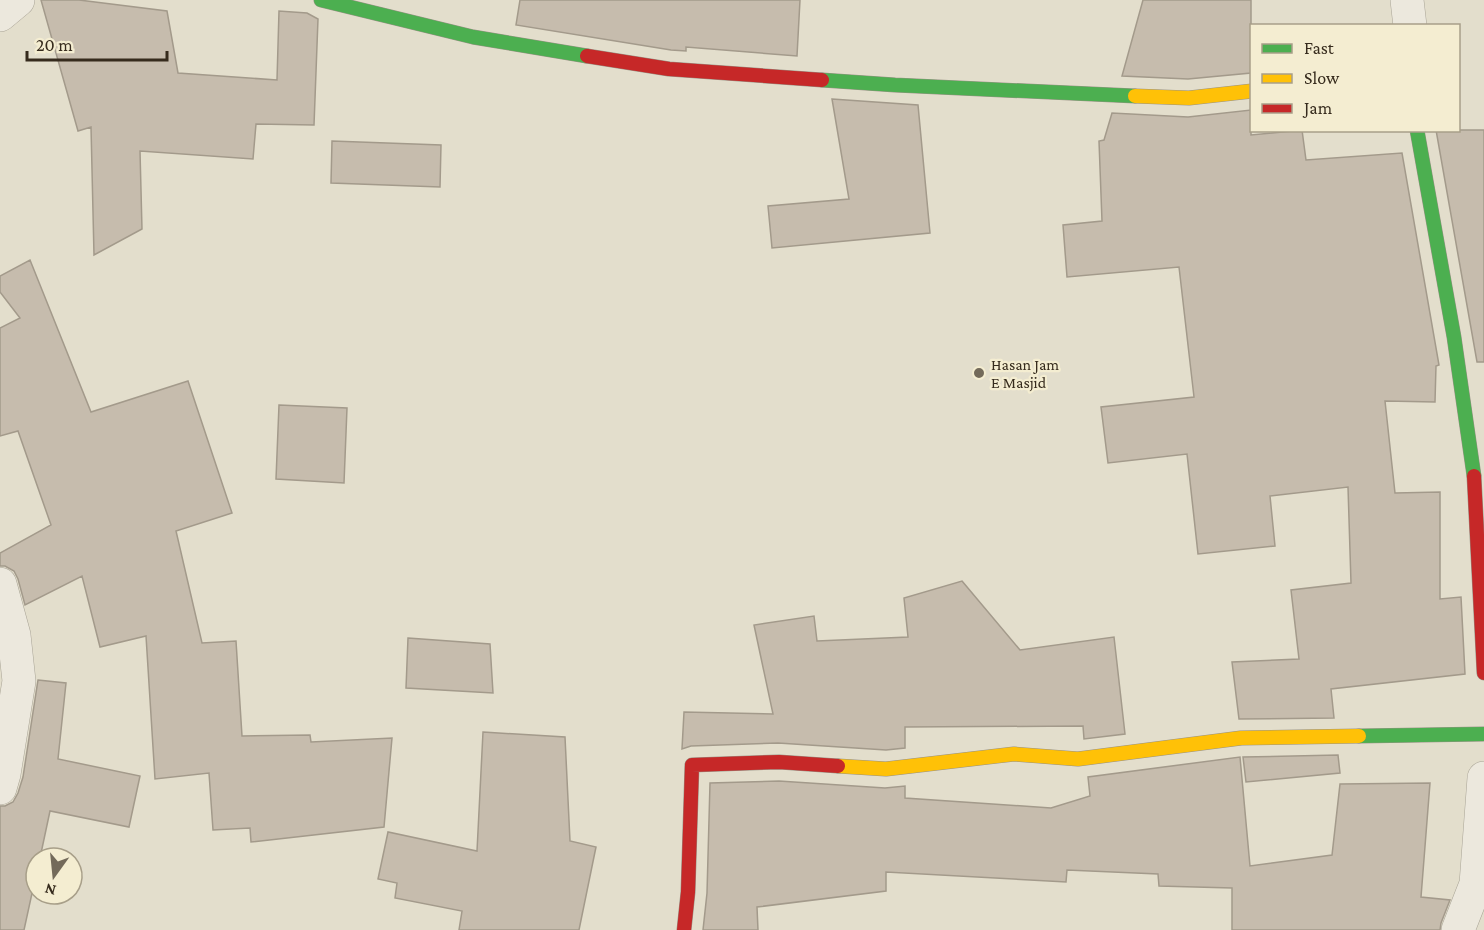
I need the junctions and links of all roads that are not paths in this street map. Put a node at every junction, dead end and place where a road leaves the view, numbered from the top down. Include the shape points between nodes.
1 (18, 0) edge
2 (321, 0) edge
3 (1407, 0) edge
4 (0, 15) edge
5 (1410, 24) edge
6 (1250, 90) edge
7 (1417, 132) edge
8 (0, 584) edge
9 (1484, 673) edge
10 (1484, 734) edge
11 (1484, 778) edge
12 (0, 788) edge
13 (1480, 887) edge
14 (684, 930) edge
15 (1458, 930) edge

1 - 4 street
2 - 6 street via 473,37 669,69 895,85 1190,98
3 - 5 street
7 - 9 street via 1474,478
8 - 12 street via 14,635 19,681
10 - 14 street via 1241,738 1078,759 1014,754 886,769 779,762 692,765
11 - 13 street
13 - 15 street

